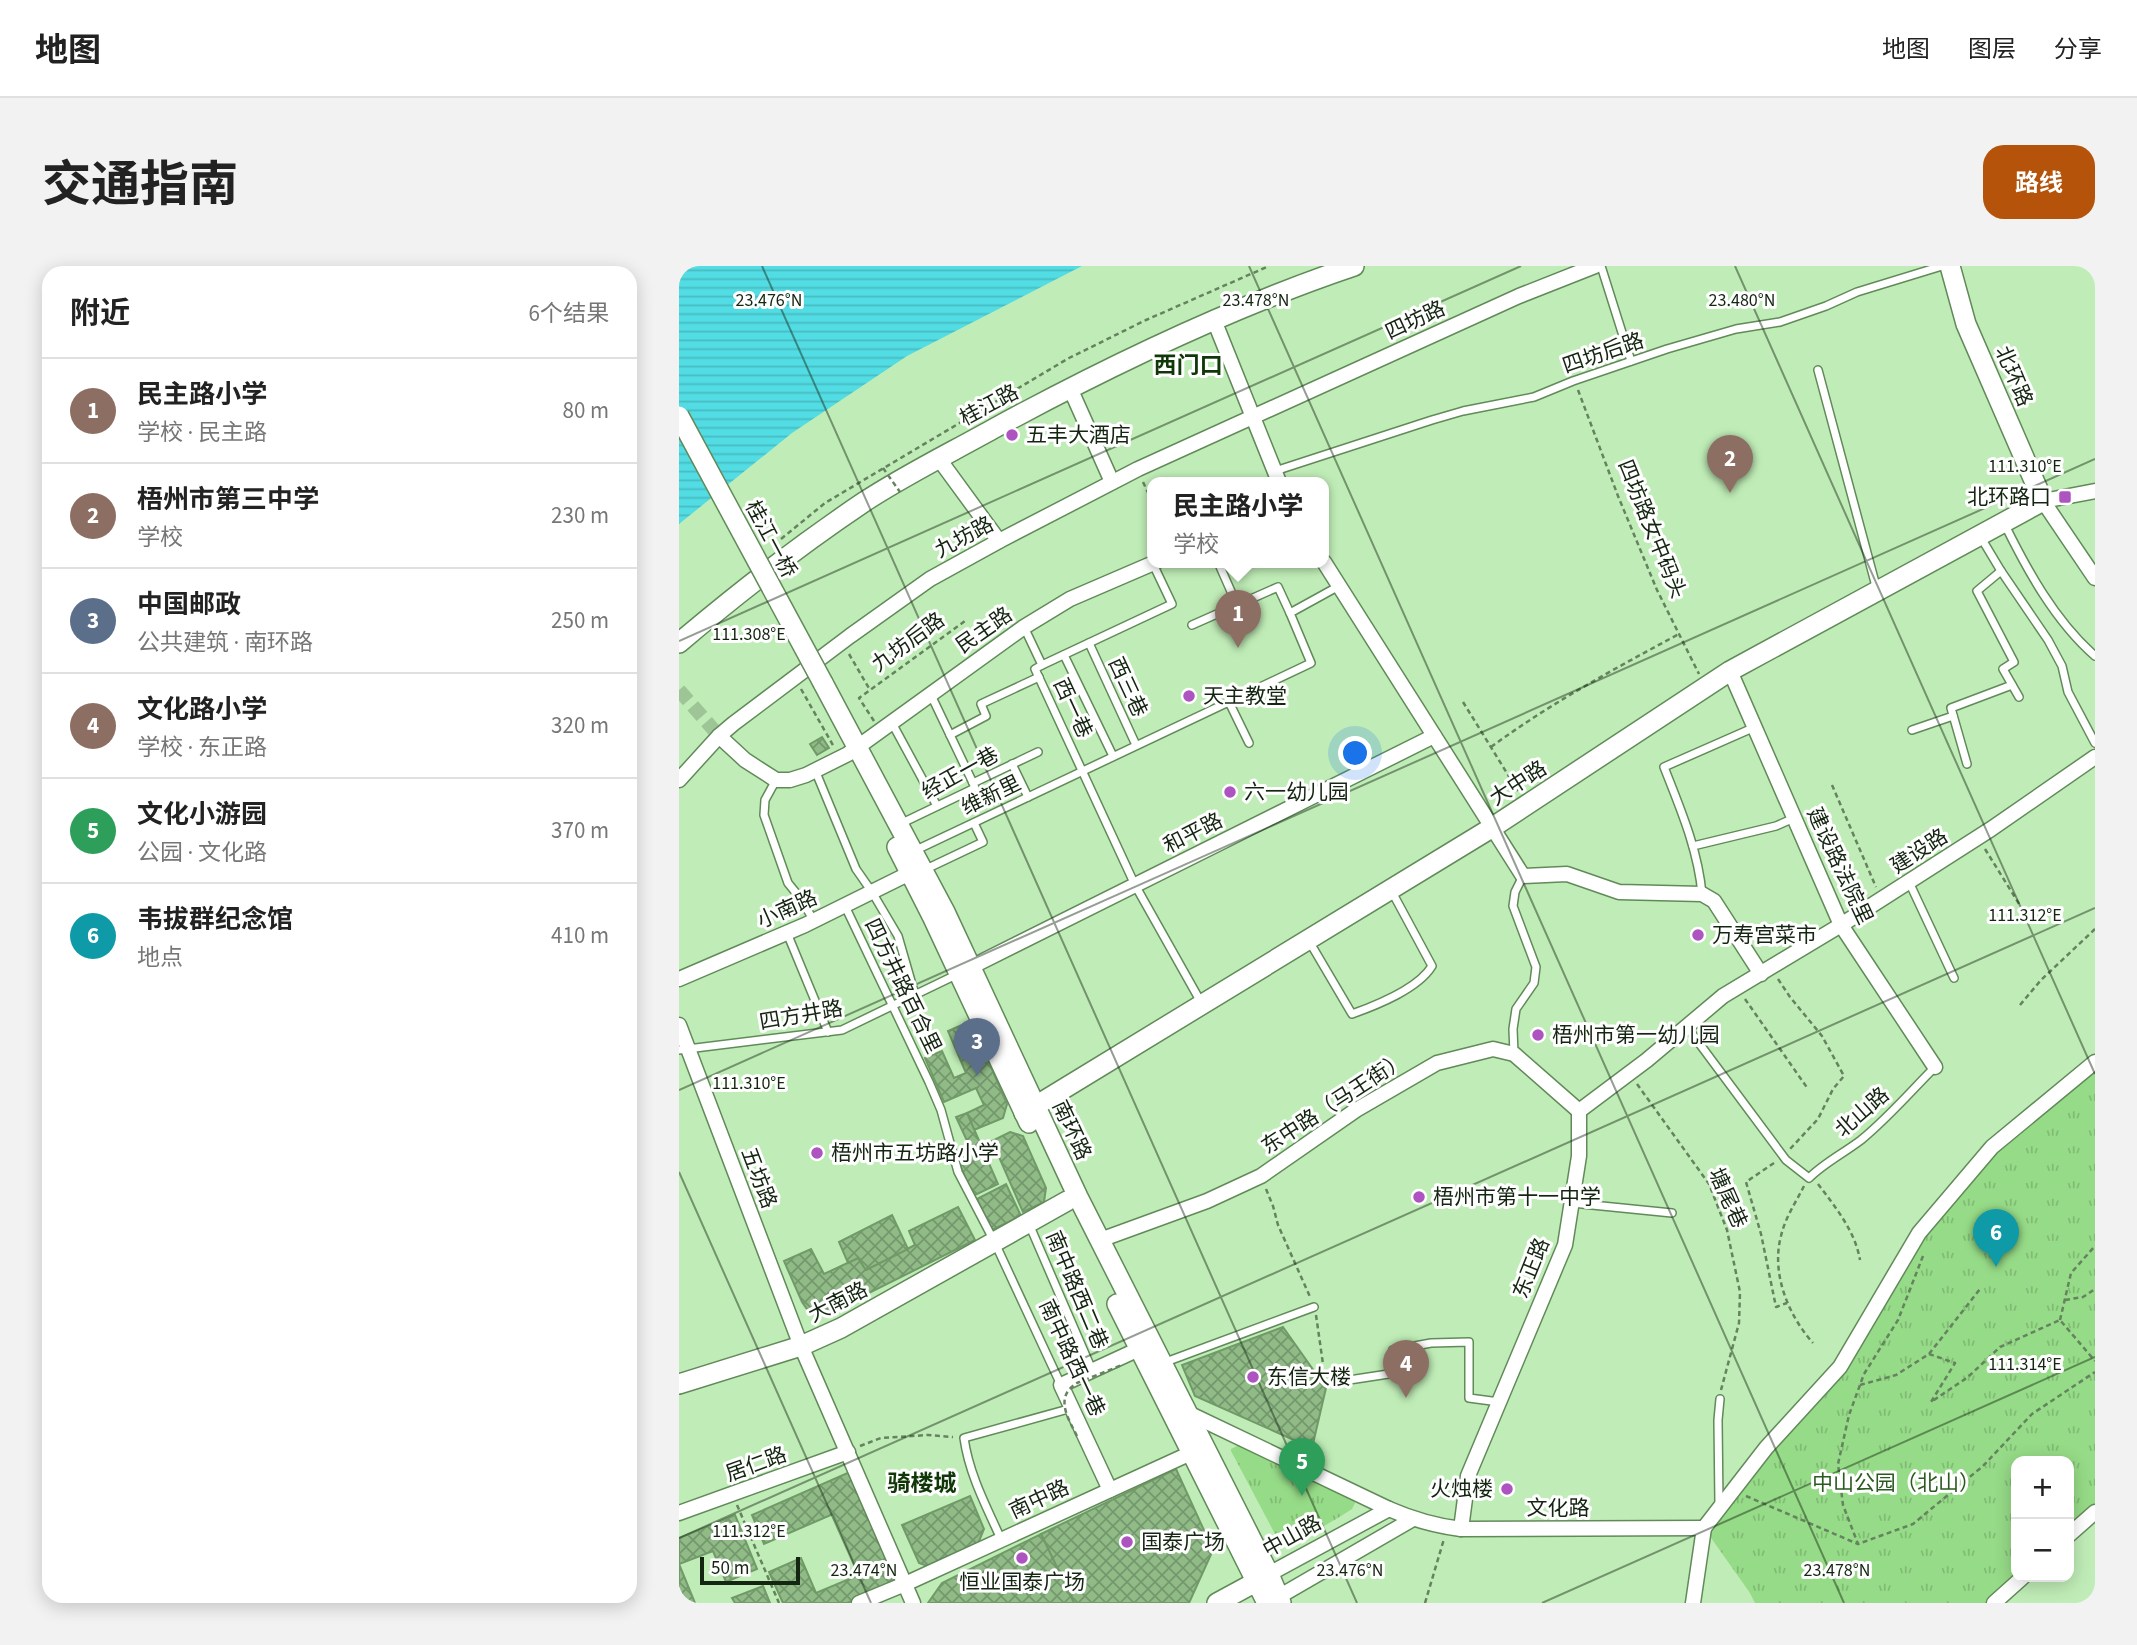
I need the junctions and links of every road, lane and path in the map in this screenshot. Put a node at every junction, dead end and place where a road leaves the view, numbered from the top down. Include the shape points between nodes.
1 (1269, 266) edge
2 (1354, 266) edge
3 (1595, 266) edge
4 (1601, 266) edge
5 (1942, 266) edge
6 (1950, 266) edge
7 (1214, 320) junction
8 (1632, 361) junction
9 (1818, 370) dead end
10 (1573, 381) junction
11 (1070, 388) junction
12 (679, 416) edge
13 (1254, 416) junction
14 (679, 437) edge
15 (939, 458) junction
16 (883, 468) junction
17 (1138, 470) junction
18 (1277, 476) edge
19 (1112, 482) junction
20 (1147, 490) edge
21 (2095, 491) edge
22 (900, 492) dead end
23 (2043, 501) junction
24 (2004, 522) junction
25 (1980, 535) junction
26 (999, 541) junction
27 (778, 543) dead end
28 (1147, 566) edge
29 (1156, 568) edge
30 (1221, 568) edge
31 (1328, 568) edge
32 (2001, 571) junction
33 (2095, 578) edge
34 (1339, 586) junction
35 (1877, 591) junction
36 (1237, 605) junction
37 (1290, 613) junction
38 (965, 621) dead end
39 (1192, 625) dead end
40 (1024, 626) junction
41 (1679, 634) junction
42 (842, 642) junction
43 (679, 643) edge
44 (1089, 643) junction
45 (1064, 655) junction
46 (2095, 656) edge
47 (1042, 665) junction
48 (1730, 671) junction
49 (794, 677) junction
50 (1039, 677) junction
51 (819, 685) junction
52 (2012, 685) junction
53 (1706, 687) junction
54 (870, 690) junction
55 (931, 694) junction
56 (2018, 697) dead end
57 (1229, 702) junction
58 (1463, 702) dead end
59 (1953, 716) junction
60 (886, 726) junction
61 (1755, 727) junction
62 (1912, 730) dead end
63 (950, 734) junction
64 (719, 736) junction
65 (1434, 736) junction
66 (1249, 743) dead end
67 (2095, 743) edge
68 (1136, 745) junction
69 (1491, 747) junction
70 (1038, 752) dead end
71 (848, 753) junction
72 (1113, 756) junction
73 (2095, 757) edge
74 (1012, 764) junction
75 (1966, 764) dead end
76 (815, 770) junction
77 (1083, 770) junction
78 (776, 779) junction
79 (679, 780) edge
80 (973, 783) junction
81 (1832, 785) dead end
82 (1028, 797) junction
83 (1527, 805) junction
84 (937, 806) junction
85 (1794, 818) junction
86 (974, 823) junction
87 (899, 825) junction
88 (1493, 827) junction
89 (1978, 838) junction
90 (1693, 846) junction
91 (914, 852) junction
92 (917, 872) junction
93 (1523, 876) junction
94 (1909, 882) junction
95 (1135, 885) junction
96 (1391, 890) junction
97 (872, 892) junction
98 (1702, 894) junction
99 (1882, 899) junction
100 (845, 905) junction
101 (2021, 907) dead end
102 (814, 921) junction
103 (1841, 925) junction
104 (2095, 929) edge
105 (787, 933) junction
106 (1309, 940) junction
107 (965, 970) junction
108 (1766, 970) junction
109 (1954, 978) dead end
110 (679, 979) edge
111 (1737, 988) junction
112 (915, 995) junction
113 (894, 1005) junction
114 (1203, 1005) junction
115 (2020, 1005) dead end
116 (679, 1024) edge
117 (1686, 1027) junction
118 (828, 1032) junction
119 (683, 1049) edge
120 (1514, 1054) junction
121 (2095, 1062) edge
122 (1935, 1067) joint
123 (1629, 1073) junction
124 (1808, 1089) dead end
125 (1030, 1110) junction
126 (1579, 1111) junction
127 (1818, 1119) dead end
128 (1261, 1176) junction
129 (1808, 1178) junction
130 (1746, 1182) dead end
131 (1067, 1201) junction
132 (1572, 1203) junction
133 (1672, 1213) dead end
134 (1029, 1223) junction
135 (1100, 1240) junction
136 (995, 1243) junction
137 (2095, 1246) edge
138 (1927, 1247) dead end
139 (1860, 1260) dead end
140 (1980, 1289) dead end
141 (2095, 1289) edge
142 (2065, 1300) junction
143 (1787, 1303) junction
144 (1314, 1307) junction
145 (2060, 1320) junction
146 (1813, 1343) dead end
147 (801, 1346) junction
148 (1139, 1349) junction
149 (1929, 1354) junction
150 (2095, 1361) edge
151 (1162, 1364) junction
152 (1323, 1364) dead end
153 (1122, 1365) dead end
154 (1092, 1371) junction
155 (2095, 1373) edge
156 (1336, 1382) dead end
157 (679, 1384) edge
158 (1061, 1385) junction
159 (1860, 1385) junction
160 (1720, 1399) joint
161 (1499, 1402) junction
162 (1072, 1408) junction
163 (1188, 1413) junction
164 (1077, 1436) dead end
165 (964, 1438) junction
166 (848, 1452) junction
167 (1191, 1453) junction
168 (1110, 1490) junction
169 (1733, 1491) junction
170 (733, 1495) junction
171 (1389, 1509) junction
172 (1719, 1509) junction
173 (2095, 1512) edge
174 (679, 1513) edge
175 (1413, 1519) junction
176 (1454, 1528) junction
177 (1704, 1528) junction
178 (2074, 1531) edge
179 (1001, 1540) junction
180 (1858, 1545) junction
181 (1263, 1578) junction
182 (2017, 1582) edge
183 (905, 1584) junction
184 (1274, 1601) edge
185 (779, 1603) edge
186 (859, 1603) edge
187 (913, 1603) edge
188 (1217, 1603) edge
189 (1425, 1603) edge
190 (1693, 1603) edge
191 (1994, 1603) edge

1 - 16 path via 1080,352
2 - 7 street, 桂江路
3 - 13 street, 四坊路
4 - 8 lane
5 - 8 lane, 四坊后路 via 1780,322 1736,329
6 - 23 street, 北环路 via 1966,324
7 - 11 street, 桂江路
7 - 13 street
8 - 10 lane, 四坊后路
9 - 35 lane
10 - 18 lane, 四坊后路 via 1534,397 1443,417
10 - 41 path, 四坊路女中码头
11 - 15 street, 桂江路
11 - 19 street
12 - 51 street, 桂江一桥, bridge
13 - 17 street, 九坊路
13 - 18 street
14 - 51 street, 桂江一桥
15 - 26 street
15 - 43 street, 桂江路 via 866,500 804,544
16 - 22 path, bridge
16 - 27 path via 825,503
17 - 19 street, 九坊路
17 - 20 path
19 - 26 street, 九坊路
21 - 23 street
23 - 24 street, 大中路
23 - 33 street, 北环路
24 - 25 street, 大中路
24 - 46 lane via 2026,567
25 - 32 lane
25 - 35 street, 大中路
26 - 42 street, 九坊路 via 930,579
28 - 40 street, 民主路 via 1070,599
29 - 44 lane via 1172,604
30 - 36 lane
31 - 34 street
32 - 52 lane via 1977,591 2014,662 2003,669
32 - 67 lane via 2048,640
34 - 37 lane
34 - 65 street
35 - 48 street, 大中路
36 - 37 lane via 1278,587
36 - 39 lane
37 - 57 lane, 维新里 via 1311,663
38 - 54 path, 九坊后路
40 - 47 lane, 西一巷
40 - 55 street, 民主路
41 - 53 path, 四坊路女中码头
41 - 69 path via 1590,681
42 - 49 street, 九坊路
42 - 54 path
44 - 45 lane
44 - 68 lane, 西三巷
45 - 47 lane
45 - 72 lane
47 - 50 lane, 西一巷 via 1035,669
48 - 53 street, 大中路
48 - 61 street, 建设路法院里
49 - 64 street, 九坊路
49 - 71 path
50 - 63 lane via 981,705 986,716
50 - 77 lane, 西一巷
51 - 71 street, 南环路
52 - 56 lane
52 - 59 lane via 1951,708
53 - 83 street, 大中路
54 - 60 path via 859,698
55 - 60 street, 民主路
55 - 63 lane
57 - 66 lane
57 - 68 lane, 维新里
58 - 69 path
59 - 62 lane
59 - 75 lane
60 - 71 street, 民主路
60 - 84 lane
61 - 85 street, 建设路法院里
61 - 90 lane via 1664,766
63 - 80 lane
64 - 78 street via 745,760
64 - 79 street
65 - 88 street
65 - 95 street, 和平路
68 - 72 lane, 维新里
69 - 83 path
70 - 74 lane, 经正一巷
71 - 76 street, 民主路
71 - 87 street, 南环路
71 - 92 street, 南环路
72 - 77 lane, 维新里
73 - 89 street, 建设路
74 - 80 lane, 经正一巷
74 - 82 lane
76 - 78 street, 民主路 via 798,778
76 - 97 lane via 856,869
77 - 82 lane, 维新里
77 - 95 lane, 西一巷
78 - 102 lane via 765,800 764,816 788,883
80 - 84 lane, 经正一巷 via 975,788
81 - 99 path
82 - 86 lane, 维新里
83 - 88 street, 大中路
84 - 87 lane, 经正一巷
85 - 90 lane
85 - 103 street, 建设路法院里
86 - 91 lane, 维新里
86 - 92 lane via 983,842
87 - 91 street, 南环路
88 - 93 street
88 - 96 street, 大中路
89 - 94 street, 建设路
89 - 101 path
90 - 98 lane
91 - 92 street, 南环路
92 - 97 street, 小南路
92 - 107 street, 南环路
93 - 98 street via 1567,874 1619,892
93 - 120 lane via 1513,906 1536,967 1534,983 1516,1009
94 - 99 street, 建设路
94 - 109 lane
95 - 107 street, 和平路
95 - 114 lane, 西一巷
96 - 106 street, 大中路
96 - 106 lane via 1433,966 1427,975 1381,1004 1352,1014
97 - 100 street, 小南路
97 - 112 lane via 898,936
98 - 108 street via 1714,901
99 - 103 street, 建设路
100 - 102 street, 小南路
100 - 113 lane, 四方井路百合里
102 - 105 street, 小南路
103 - 108 street, 建设路
103 - 122 street, 建设路法院里
104 - 115 path
105 - 110 street, 小南路
105 - 118 lane
106 - 114 street, 大中路
107 - 112 lane, 四方井路
107 - 125 street, 南环路
108 - 111 street
108 - 127 path via 1809,1018 1844,1076
111 - 117 street
111 - 124 path
112 - 113 lane, 四方井路
113 - 118 lane, 四方井路
113 - 136 lane, 四方井路百合里 via 941,1110 958,1172
114 - 125 street, 大中路
116 - 119 street, 五坊路
117 - 123 street
117 - 129 lane via 1786,1160
118 - 119 lane, 四方井路
119 - 147 street, 五坊路
120 - 126 street
120 - 128 street, 东中路（马王街） via 1493,1049 1437,1063 1356,1110
121 - 169 street via 1974,1167 1919,1233 1840,1367
122 - 129 lane, 北山路 via 1859,1142
123 - 126 street
123 - 160 path, 塘尾巷 via 1709,1184 1727,1230 1740,1292 1739,1323
125 - 131 street, 南环路
125 - 135 street, 南环路
126 - 132 street, 东正路
128 - 135 street, 东中路（马王街）
128 - 144 path
129 - 139 path via 1817,1182 1847,1225
129 - 143 path via 1781,1234 1777,1256
130 - 143 path via 1776,1307
131 - 134 street, 大南路
131 - 148 street, 南环路
132 - 133 lane
132 - 161 street, 东正路 via 1565,1245
134 - 136 street, 大南路
134 - 154 lane, 南中路西二巷
135 - 151 street, 南环路
136 - 147 street, 大南路
136 - 158 lane, 南中路西一巷
137 - 142 path via 2071,1273
138 - 159 path via 1898,1320
140 - 149 path
141 - 142 path
142 - 145 path
143 - 146 path
144 - 151 lane
144 - 152 path
145 - 149 path via 2000,1347 1968,1377 1931,1402 1955,1363
145 - 150 path
147 - 157 street
147 - 166 street, 大南路
148 - 154 street
148 - 167 street, 南环路
149 - 159 path via 1896,1375
151 - 163 street, 南环路
153 - 164 path, bridge via 1077,1383 1065,1395 1065,1409
154 - 158 street
155 - 180 path via 2032,1414 1983,1466 1913,1524
156 - 161 lane via 1395,1373 1393,1350 1469,1342 1469,1398
158 - 162 street, 南中路西一巷
159 - 180 path via 1838,1464 1843,1504
160 - 172 lane
161 - 176 street, 东正路 via 1468,1476
162 - 165 lane
162 - 168 street, 南中路西一巷
163 - 171 street
163 - 181 street, 南环路
165 - 166 path via 881,1438
165 - 179 lane via 975,1483
166 - 170 street, 居仁路
166 - 183 street, 大南路
167 - 168 street, 南中路
167 - 181 street, 南环路
168 - 179 street, 南中路
169 - 172 street
169 - 180 path
170 - 174 street, 居仁路
170 - 185 path
171 - 175 street, 文化路
171 - 181 street, 中山路
172 - 177 street
173 - 178 street
175 - 176 street, 文化路
175 - 184 street
176 - 177 street, 文化路
176 - 189 path
177 - 190 street
179 - 183 street, 南中路
181 - 184 street, 南环路
181 - 188 street, 中山路
182 - 191 street
183 - 186 street
183 - 187 street, 大南路

